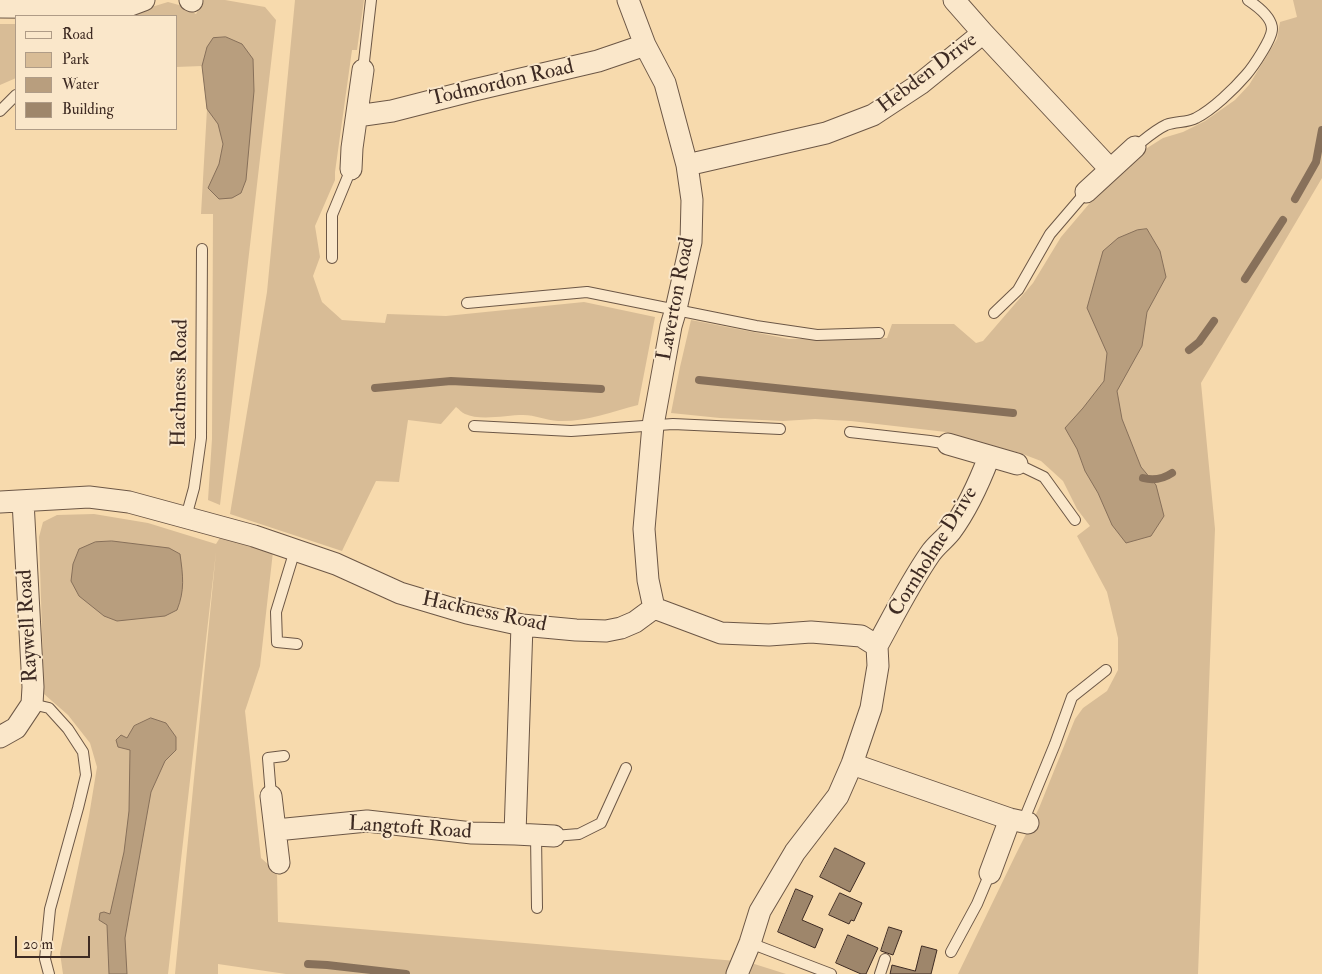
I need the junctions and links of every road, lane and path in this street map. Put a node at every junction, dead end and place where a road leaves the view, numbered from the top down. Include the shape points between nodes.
1 (144, 0) edge
2 (371, 0) edge
3 (628, 0) edge
4 (954, 0) edge
5 (1248, 0) edge
6 (0, 7) edge
7 (983, 33) junction
8 (645, 45) junction
9 (363, 70) joint
10 (15, 96) edge
11 (0, 111) edge
12 (357, 116) junction
13 (1135, 147) joint
14 (687, 166) junction
15 (351, 169) joint
16 (1110, 169) junction
17 (1086, 192) joint
18 (202, 249) dead end
19 (332, 258) dead end
20 (467, 303) dead end
21 (676, 309) junction
22 (994, 313) dead end
23 (879, 333) dead end
24 (653, 424) junction
25 (474, 426) dead end
26 (780, 429) dead end
27 (850, 432) dead end
28 (948, 444) joint
29 (989, 457) junction
30 (1017, 464) joint
31 (23, 501) junction
32 (0, 502) edge
33 (186, 517) junction
34 (1075, 520) dead end
35 (295, 550) junction
36 (654, 608) junction
37 (522, 625) junction
38 (297, 644) dead end
39 (877, 646) junction
40 (1106, 670) dead end
41 (32, 704) junction
42 (0, 737) edge
43 (284, 756) dead end
44 (852, 764) junction
45 (626, 768) dead end
46 (271, 796) joint
47 (1020, 821) junction
48 (276, 830) junction
49 (515, 834) junction
50 (545, 835) junction
51 (279, 863) dead end
52 (990, 873) joint
53 (537, 908) dead end
54 (750, 943) junction
55 (952, 952) dead end
56 (885, 959) dead end
57 (49, 974) edge
58 (737, 974) edge
59 (831, 974) edge
60 (880, 974) edge

1 - 6 street via 128,6 104,8
2 - 9 lane
3 - 8 street, Laverton Road
4 - 7 street, Hebden Drive
5 - 13 lane via 1268,17 1272,27 1269,40 1247,74 1196,119 1167,125
7 - 14 street, Hebden Drive via 920,84 873,116 826,133
7 - 16 street
8 - 12 street, Todmordon Road via 598,61 392,111
8 - 14 street, Laverton Road via 665,83
9 - 12 street
10 - 11 lane
12 - 15 street
13 - 16 street
14 - 21 street, Laverton Road via 692,200 691,242
15 - 19 lane via 332,215
16 - 17 street
17 - 22 lane via 1050,234 1018,290
18 - 33 lane, Hachness Road via 201,438
20 - 21 lane via 588,292
21 - 23 lane via 817,335
21 - 24 street, Laverton Road
24 - 25 lane via 571,431
24 - 26 lane
24 - 36 street, Laverton Road via 644,529
27 - 28 lane
28 - 29 street
29 - 30 street
29 - 39 street, Cornholme Drive via 968,505 950,532 931,552
30 - 34 lane via 1044,477
31 - 32 street, Hackness Road
31 - 33 street, Hackness Road via 89,497 129,502
31 - 41 street, Raywell Road
33 - 35 street, Hackness Road
35 - 37 street, Hackness Road via 336,564 400,593 467,614
35 - 38 lane via 276,612 277,642
36 - 37 street, Hackness Road via 635,622 606,631
36 - 39 street via 721,633 769,635 810,632 861,636
37 - 49 street
39 - 44 street via 878,666 871,708
40 - 47 lane via 1072,697
41 - 42 street, Raywell Road via 16,728
41 - 57 lane via 49,708 68,729 83,752 86,776 50,909 45,959
43 - 46 lane via 268,758
44 - 47 street
44 - 54 street via 838,796 795,852 760,911
45 - 50 lane via 601,823 579,834
46 - 48 street
47 - 52 street
48 - 49 street, Langtoft Road via 367,821 472,833
48 - 51 street
49 - 50 street, Langtoft Road
50 - 53 lane
52 - 55 lane
54 - 58 street
54 - 59 lane
56 - 60 lane

